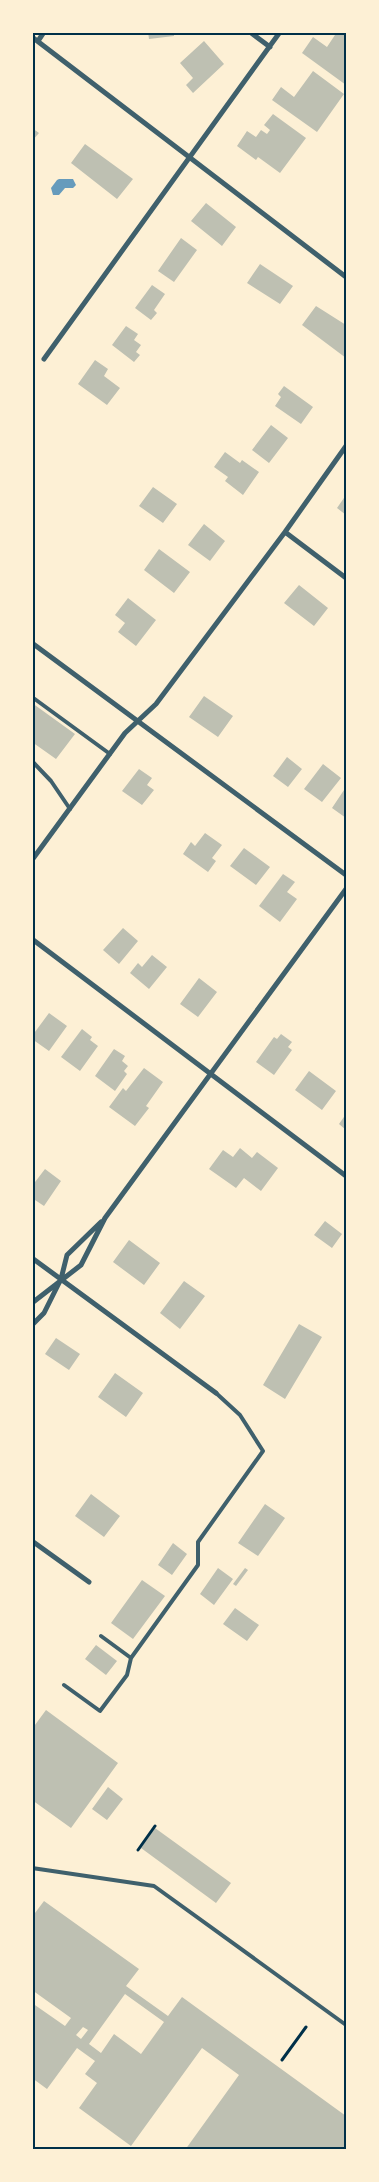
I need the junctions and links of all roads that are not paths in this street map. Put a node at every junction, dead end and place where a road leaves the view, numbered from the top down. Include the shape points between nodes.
1 (44, 32) edge
2 (250, 32) edge
3 (280, 32) edge
4 (32, 37) edge
5 (38, 41) junction
6 (270, 47) junction
7 (191, 156) junction
8 (346, 276) edge
9 (44, 359) dead end
10 (346, 446) edge
11 (285, 532) junction
12 (346, 578) edge
13 (32, 642) edge
14 (32, 697) edge
15 (138, 721) junction
16 (110, 754) junction
17 (32, 761) edge
18 (70, 809) junction
19 (32, 860) edge
20 (346, 875) edge
21 (346, 889) edge
22 (32, 938) edge
23 (211, 1073) junction
24 (346, 1176) edge
25 (106, 1218) junction
26 (32, 1258) edge
27 (61, 1279) junction
28 (32, 1304) edge
29 (32, 1325) edge
30 (216, 1393) joint
31 (32, 1541) edge
32 (89, 1582) dead end
33 (101, 1636) dead end
34 (131, 1658) junction
35 (64, 1685) dead end
36 (32, 1868) edge
37 (346, 2025) edge

1 - 5 street
2 - 6 street
3 - 6 street
4 - 5 street
5 - 7 street
6 - 7 street
7 - 8 street
7 - 9 street
10 - 11 street
11 - 12 street
11 - 15 street via 156,704
13 - 15 street
14 - 16 lane
15 - 16 street
15 - 20 street
16 - 18 street
17 - 18 lane via 52,781
18 - 19 street
21 - 23 street
22 - 23 street
23 - 24 street
23 - 25 street
25 - 27 street via 81,1265
25 - 27 street via 67,1255
26 - 27 street
27 - 28 street
27 - 29 street via 44,1313
27 - 30 street
30 - 34 lane via 240,1415 263,1450 198,1542 198,1565
31 - 32 street
33 - 34 lane
34 - 35 lane via 127,1675 100,1711
36 - 37 lane via 154,1886

